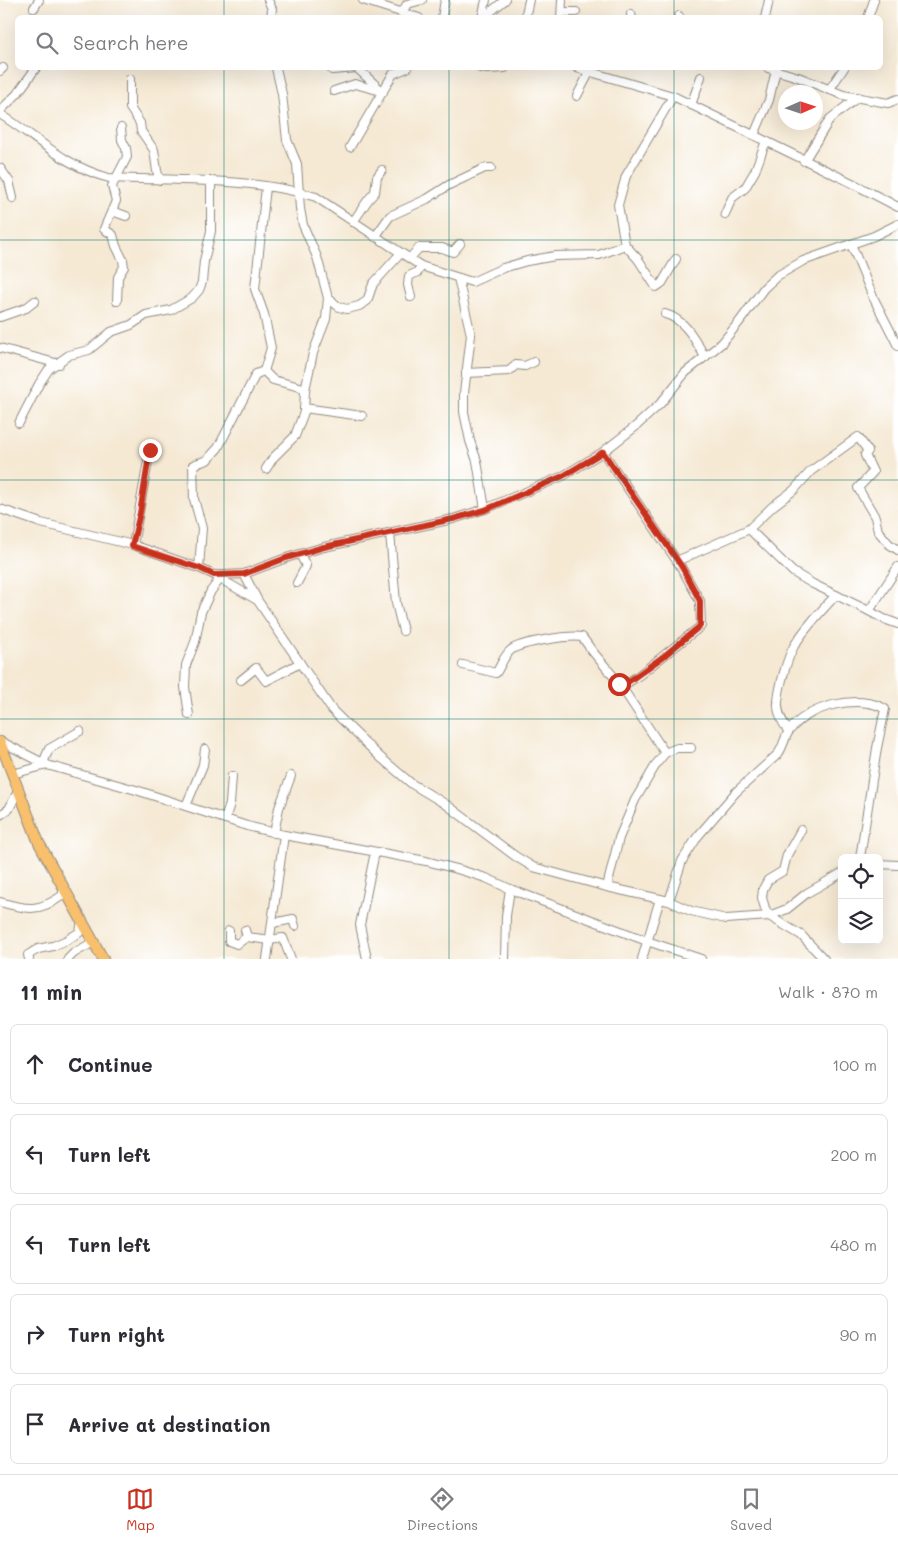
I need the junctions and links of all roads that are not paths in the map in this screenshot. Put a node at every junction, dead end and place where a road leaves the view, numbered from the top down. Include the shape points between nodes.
1 (268, 0) edge
2 (363, 0) edge
3 (422, 0) edge
4 (445, 0) edge
5 (486, 0) edge
6 (505, 0) edge
7 (529, 0) edge
8 (562, 0) edge
9 (769, 0) edge
10 (874, 0) edge
11 (576, 12) dead end
12 (402, 13) junction
13 (271, 15) edge
14 (409, 15) edge
15 (442, 15) edge
16 (484, 15) edge
17 (487, 15) edge
18 (526, 15) edge
19 (562, 15) edge
20 (766, 15) edge
21 (869, 15) edge
22 (35, 70) edge
23 (276, 70) edge
24 (360, 70) edge
25 (402, 70) edge
26 (586, 70) edge
27 (772, 70) edge
28 (775, 70) edge
29 (843, 70) edge
30 (590, 71) junction
31 (701, 77) dead end
32 (130, 79) dead end
33 (334, 90) dead end
34 (829, 90) junction
35 (383, 92) junction
36 (577, 96) dead end
37 (673, 96) junction
38 (858, 97) junction
39 (898, 99) edge
40 (691, 105) junction
41 (0, 113) edge
42 (122, 128) dead end
43 (754, 135) junction
44 (766, 141) junction
45 (350, 147) dead end
46 (804, 161) junction
47 (0, 168) edge
48 (491, 168) dead end
49 (382, 170) dead end
50 (116, 178) junction
51 (160, 180) junction
52 (210, 182) junction
53 (266, 187) junction
54 (299, 192) junction
55 (13, 198) dead end
56 (898, 207) edge
57 (112, 211) junction
58 (725, 214) dead end
59 (126, 216) dead end
60 (353, 222) junction
61 (898, 224) edge
62 (375, 237) junction
63 (460, 244) dead end
64 (851, 244) junction
65 (625, 245) junction
66 (401, 253) junction
67 (410, 258) junction
68 (676, 260) dead end
69 (421, 266) junction
70 (458, 278) junction
71 (411, 297) dead end
72 (328, 298) junction
73 (36, 301) dead end
74 (117, 301) dead end
75 (665, 314) dead end
76 (0, 317) edge
77 (898, 346) edge
78 (0, 348) edge
79 (705, 357) junction
80 (534, 362) dead end
81 (59, 364) junction
82 (264, 371) junction
83 (466, 373) junction
84 (305, 390) junction
85 (304, 408) junction
86 (362, 416) dead end
87 (19, 423) dead end
88 (150, 450) dead end
89 (603, 452) junction
90 (266, 469) dead end
91 (0, 509) edge
92 (485, 510) junction
93 (749, 529) junction
94 (390, 533) junction
95 (132, 546) junction
96 (898, 550) edge
97 (300, 554) junction
98 (677, 561) junction
99 (898, 567) edge
100 (199, 568) junction
101 (244, 574) junction
102 (217, 577) junction
103 (297, 583) dead end
104 (836, 595) junction
105 (258, 601) junction
106 (869, 611) junction
107 (898, 624) edge
108 (403, 631) dead end
109 (300, 663) junction
110 (463, 665) dead end
111 (241, 680) dead end
112 (621, 687) junction
113 (188, 715) dead end
114 (80, 731) dead end
115 (788, 731) junction
116 (0, 742) edge
117 (691, 748) dead end
118 (205, 749) dead end
119 (665, 753) junction
120 (3, 759) edge
121 (45, 764) junction
122 (12, 774) junction
123 (232, 776) dead end
124 (291, 776) dead end
125 (19, 789) junction
126 (186, 806) junction
127 (0, 815) edge
128 (225, 819) junction
129 (802, 830) dead end
130 (274, 833) junction
131 (284, 835) junction
132 (374, 852) junction
133 (861, 854) edge
134 (883, 864) edge
135 (898, 865) edge
136 (838, 875) edge
137 (607, 887) junction
138 (64, 888) junction
139 (510, 889) junction
140 (660, 899) junction
141 (669, 901) junction
142 (0, 902) edge
143 (769, 916) junction
144 (82, 921) junction
145 (273, 923) junction
146 (295, 926) dead end
147 (229, 931) dead end
148 (90, 938) junction
149 (270, 940) junction
150 (647, 941) junction
151 (30, 959) edge
152 (68, 959) edge
153 (103, 959) edge
154 (267, 959) edge
155 (291, 959) edge
156 (367, 959) edge
157 (505, 959) edge
158 (642, 959) edge
159 (701, 959) edge
160 (824, 959) edge

1 - 13 street
2 - 12 street
3 - 12 street via 406,4
4 - 15 street
5 - 16 street
6 - 17 street
7 - 18 street
8 - 19 street
9 - 20 street
10 - 21 street
11 - 19 street
12 - 14 street
22 - 41 street
23 - 54 street via 287,140 298,169
24 - 35 street
25 - 35 street via 393,74
26 - 30 street
27 - 43 street via 769,100
28 - 34 street
29 - 34 street
30 - 36 street
30 - 37 street
31 - 40 street
32 - 51 street via 130,108 154,150
33 - 35 street via 355,84
34 - 38 street
35 - 45 street
37 - 40 street
37 - 65 street via 626,176 618,205
38 - 39 street via 888,103
38 - 46 street via 830,119
40 - 43 street
41 - 50 street via 61,158 84,170
42 - 50 street via 127,157
43 - 44 street
44 - 46 street
44 - 58 street via 745,188 732,198
46 - 56 street
47 - 55 street via 9,181
48 - 62 street via 449,185 390,216
49 - 60 street via 377,177 375,192
50 - 51 street
50 - 57 street via 112,186 116,201
51 - 52 street
52 - 53 street
52 - 81 street via 211,231 202,282 196,294 171,310 146,315 111,332 89,350 69,355
53 - 54 street
53 - 82 street via 255,288 271,348
54 - 60 street via 316,198
54 - 72 street via 303,226 317,257
57 - 59 street
57 - 74 street via 104,229 113,235 123,260
60 - 62 street
61 - 64 street
62 - 66 street
63 - 67 street via 453,252 442,248 419,248
64 - 77 street
64 - 79 street via 803,261 777,276 722,343
65 - 68 street via 656,287
65 - 70 street via 599,255 555,256 527,261 472,282
66 - 67 street
66 - 72 street via 373,284 367,301 359,306 339,307
67 - 69 street
69 - 70 street
69 - 71 street via 410,276
70 - 83 street via 471,334
72 - 84 street via 326,319 313,353
73 - 76 street
75 - 79 street via 674,316 694,335
78 - 81 street
79 - 89 street via 685,373 636,427
80 - 83 street via 516,365 509,370
81 - 87 street via 49,369 38,384
82 - 84 street via 273,380
82 - 100 street via 256,374 218,448 207,460 193,465 194,499 202,528
83 - 92 street via 464,412
84 - 85 street
85 - 86 street
85 - 90 street via 295,436
88 - 95 street
89 - 92 street via 563,476
89 - 98 street
91 - 95 street
92 - 94 street
93 - 96 street via 811,471 858,437 868,451 865,455 873,472 858,488 875,517 878,531
93 - 98 street
93 - 104 street via 793,572
94 - 97 street
94 - 108 street via 396,603
95 - 100 street
97 - 101 street
97 - 103 street via 306,566
98 - 112 street via 700,601 700,626
99 - 106 street
100 - 102 street
101 - 102 street
101 - 105 street
102 - 105 street
102 - 113 street via 202,612 186,665
104 - 106 street
104 - 115 street via 794,647 785,672 778,704
105 - 109 street
106 - 107 street
109 - 111 street via 266,682 256,668
109 - 137 street via 332,710 412,784 533,867
110 - 112 street via 496,673 507,653 518,645 573,635 582,637
112 - 119 street
114 - 121 street via 49,748
115 - 133 street via 817,710 848,702 867,702 885,709
115 - 141 street via 778,754 736,792 698,836 682,861
116 - 120 main road
116 - 121 street
117 - 119 street
118 - 126 street via 203,765
119 - 137 street via 635,800 619,838
120 - 122 main road
121 - 122 street
121 - 126 street
122 - 125 main road
123 - 128 street via 230,804
124 - 130 street via 278,808
125 - 127 street via 9,809
125 - 138 main road via 39,843
126 - 128 street
128 - 130 street
129 - 143 street via 787,855 783,870 768,880 763,889 762,898
130 - 131 street
131 - 132 street
131 - 145 street
132 - 139 street via 457,868
132 - 156 street via 360,925
134 - 135 street
136 - 143 street via 787,909
137 - 140 street
138 - 142 street via 63,895 55,901 30,909
138 - 144 main road
139 - 150 street
139 - 157 street
140 - 141 street
140 - 150 street
141 - 143 street via 692,911 726,919
143 - 160 street via 801,934
144 - 148 main road
144 - 151 street via 80,932 53,946 38,949 28,955
145 - 146 street via 293,919
145 - 149 street
147 - 149 street via 229,941 237,944 246,933
148 - 152 street via 90,944
148 - 153 main road
149 - 154 street
149 - 155 street via 283,938
150 - 158 street
150 - 159 street

